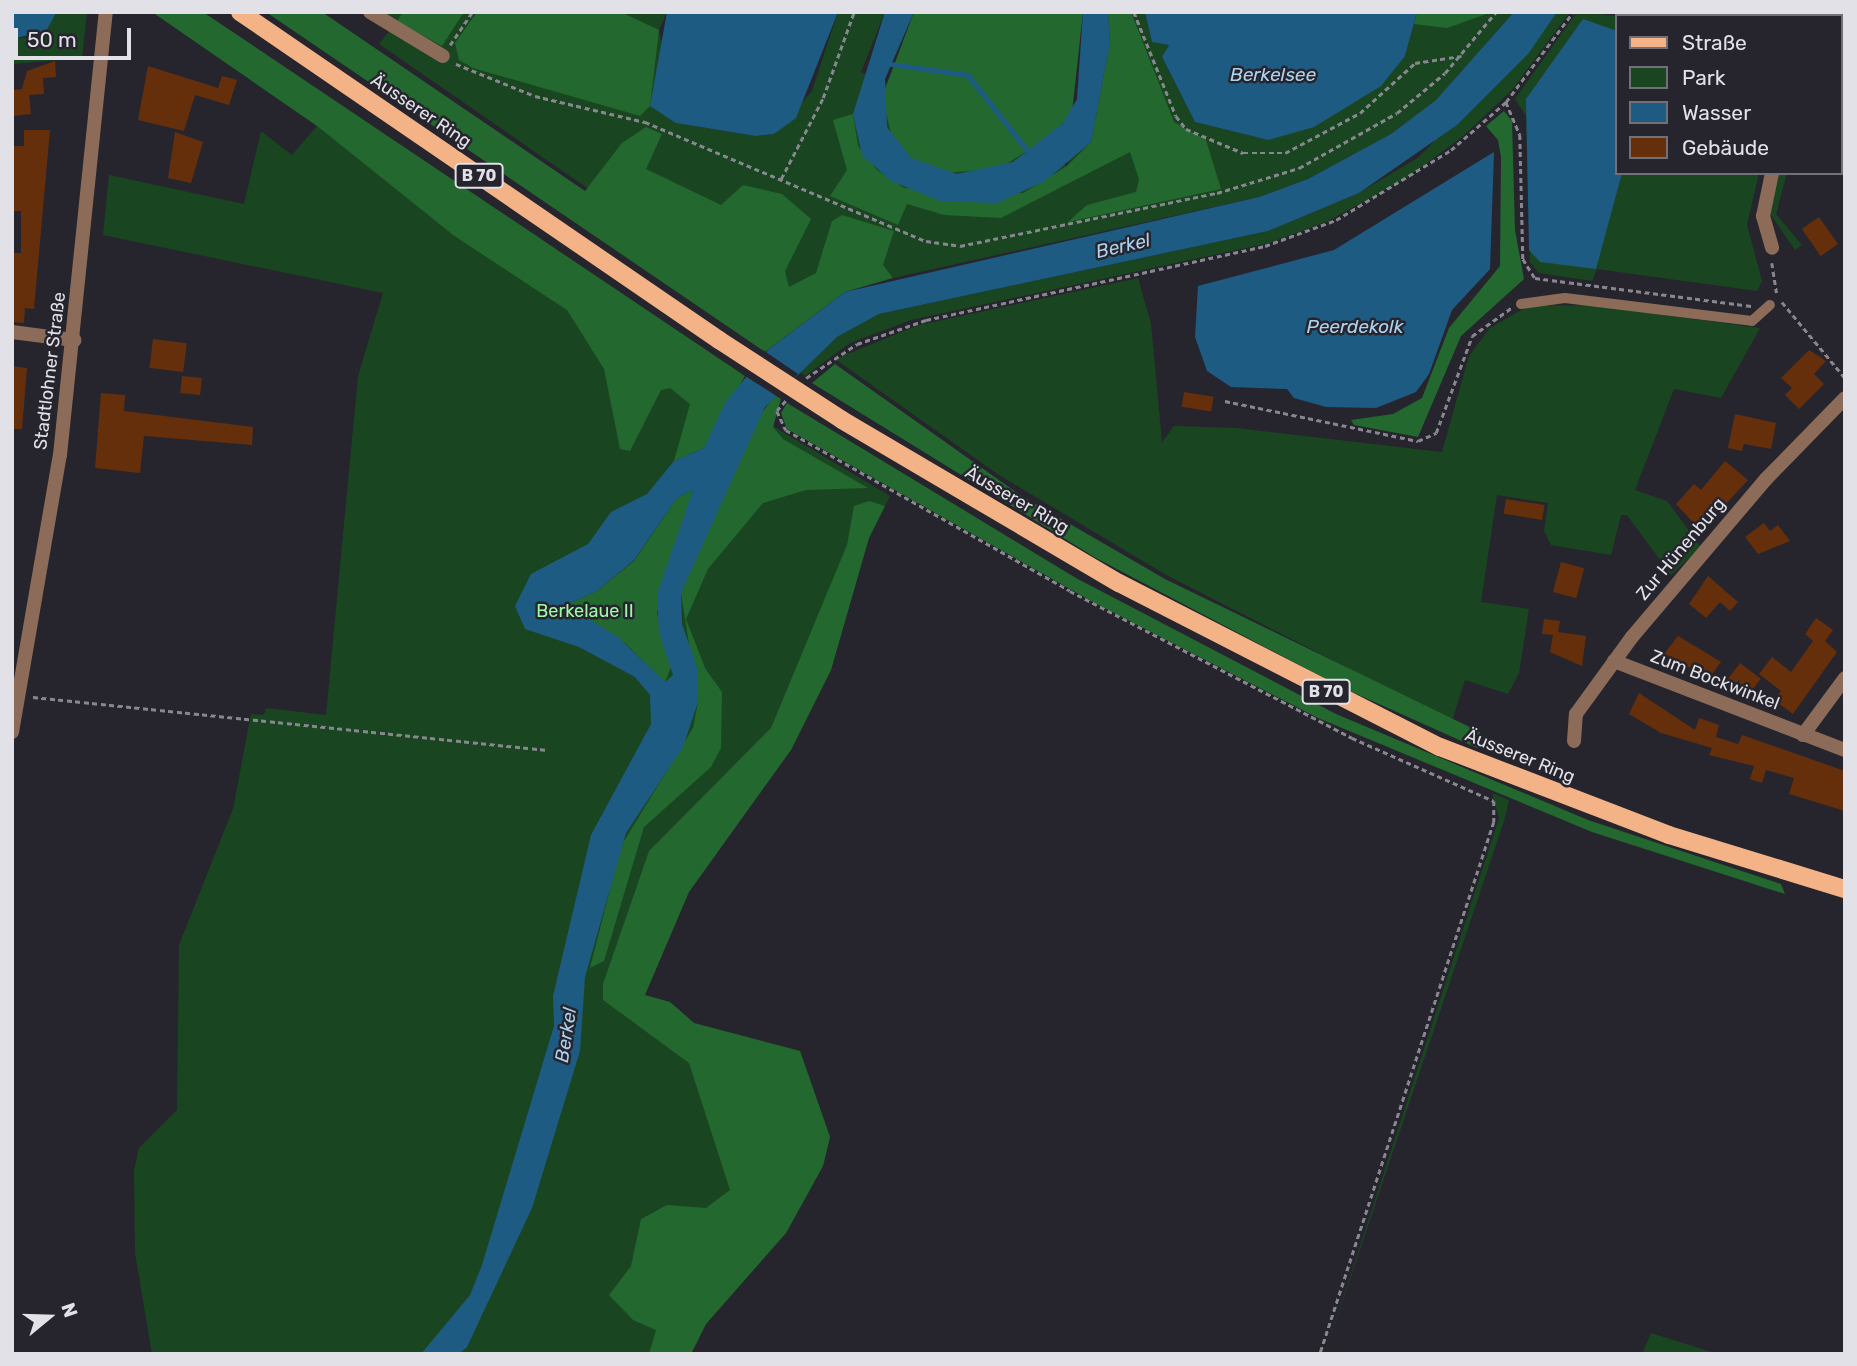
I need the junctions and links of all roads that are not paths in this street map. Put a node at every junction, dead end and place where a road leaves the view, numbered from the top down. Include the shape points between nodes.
1 (106, 12) edge
2 (240, 12) edge
3 (370, 12) edge
4 (443, 56) road end
5 (1772, 175) edge
6 (1772, 248) road end
7 (1521, 304) road end
8 (1770, 304) road end
9 (12, 332) edge
10 (74, 340) junction
11 (1845, 398) edge
12 (1614, 660) junction
13 (1845, 678) edge
14 (12, 732) edge
15 (1802, 735) junction
16 (1574, 741) dead end
17 (1845, 750) edge
18 (1845, 889) edge

1 - 10 street, Stadtlohner Straße
2 - 18 main road, Äusserer Ring / B 70, bridge via 842,420 1156,603 1440,747 1670,835
3 - 4 street
5 - 6 street via 1763,216
7 - 8 lane via 1565,299 1752,321
9 - 10 street
10 - 14 street, Stadtlohner Straße
11 - 12 street, Zur Hünenburg via 1757,489
12 - 15 street, Zum Bockwinkel
12 - 16 street, Zur Hünenburg via 1576,714
13 - 15 street
15 - 17 street, Zum Bockwinkel

